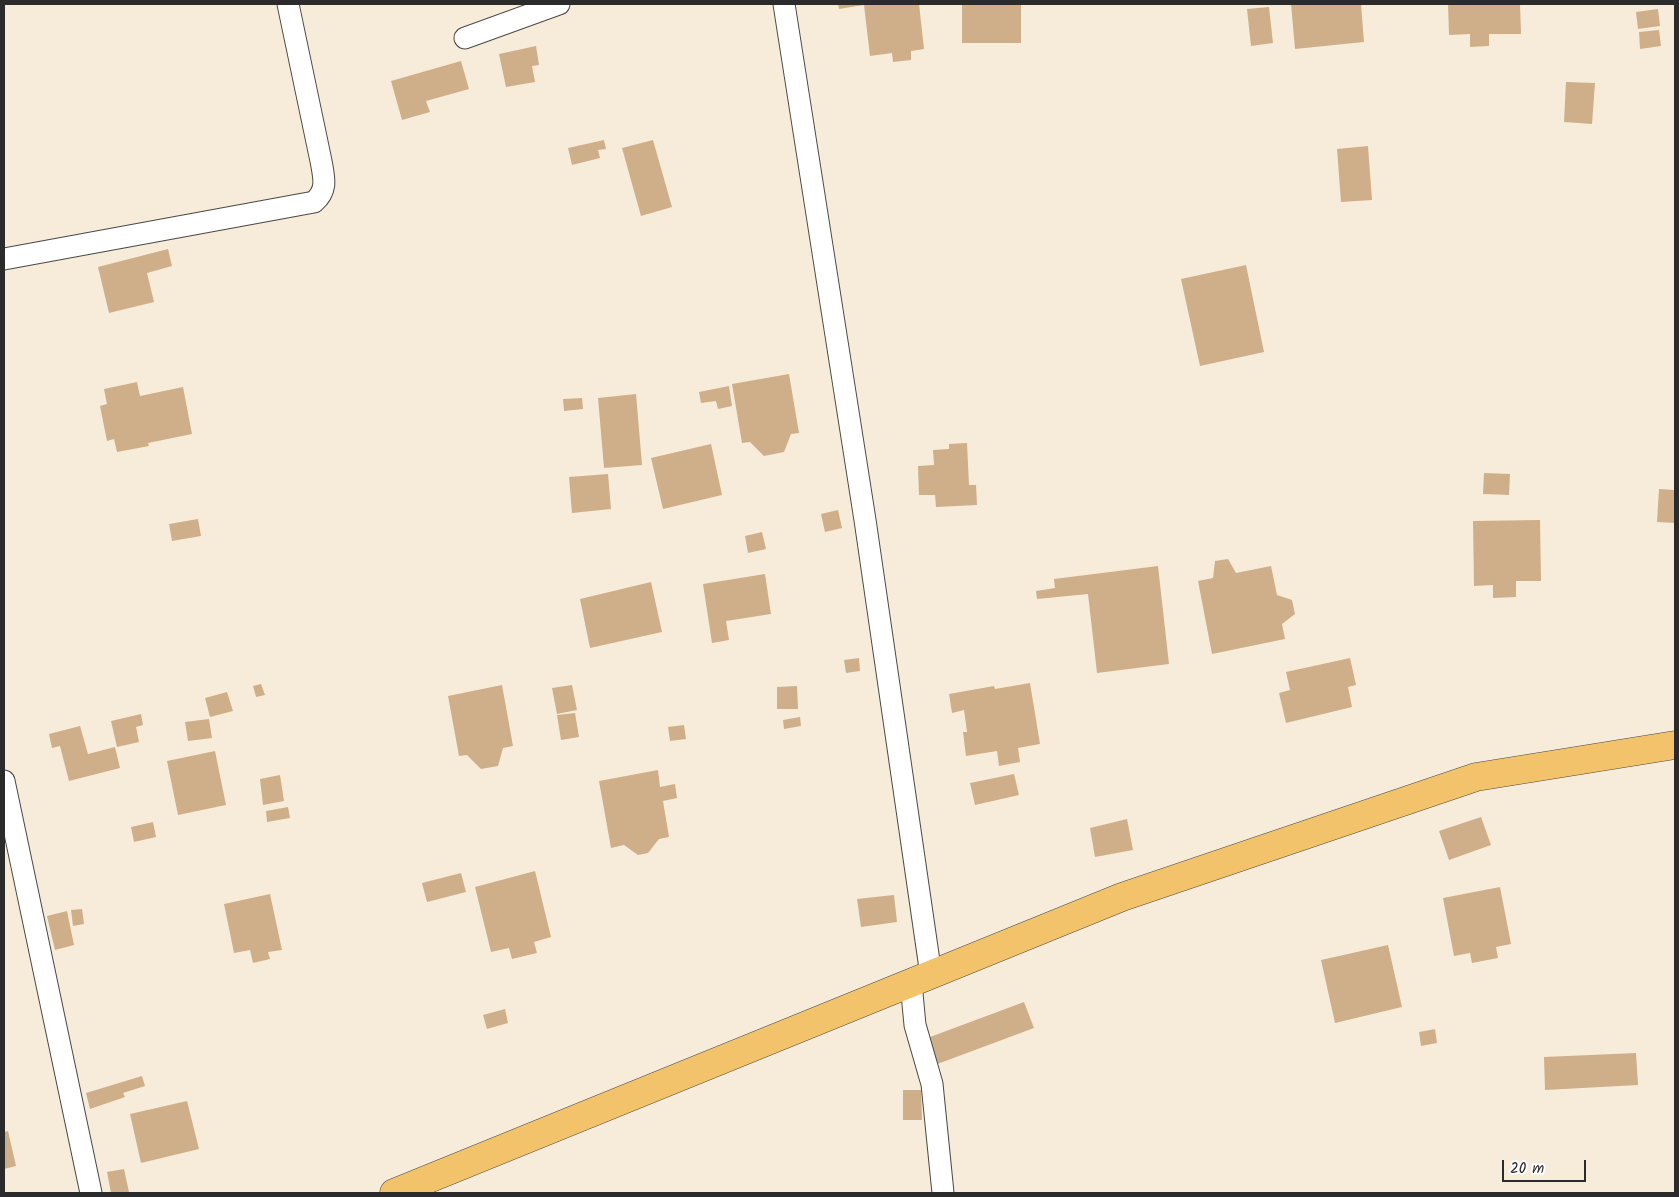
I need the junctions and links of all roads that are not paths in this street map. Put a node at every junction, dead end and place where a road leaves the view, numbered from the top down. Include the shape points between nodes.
1 (288, 4) edge
2 (559, 4) edge
3 (784, 4) edge
4 (465, 38) dead end
5 (4, 259) edge
6 (1675, 745) edge
7 (4, 781) edge
8 (921, 979) junction
9 (91, 1193) edge
10 (394, 1193) edge
11 (943, 1193) edge

1 - 5 street via 323,176 321,196 314,202
2 - 4 street
3 - 8 street via 865,520
6 - 8 highway via 1476,777 1122,897
7 - 9 street
8 - 10 highway
8 - 11 street via 915,1025 932,1084

